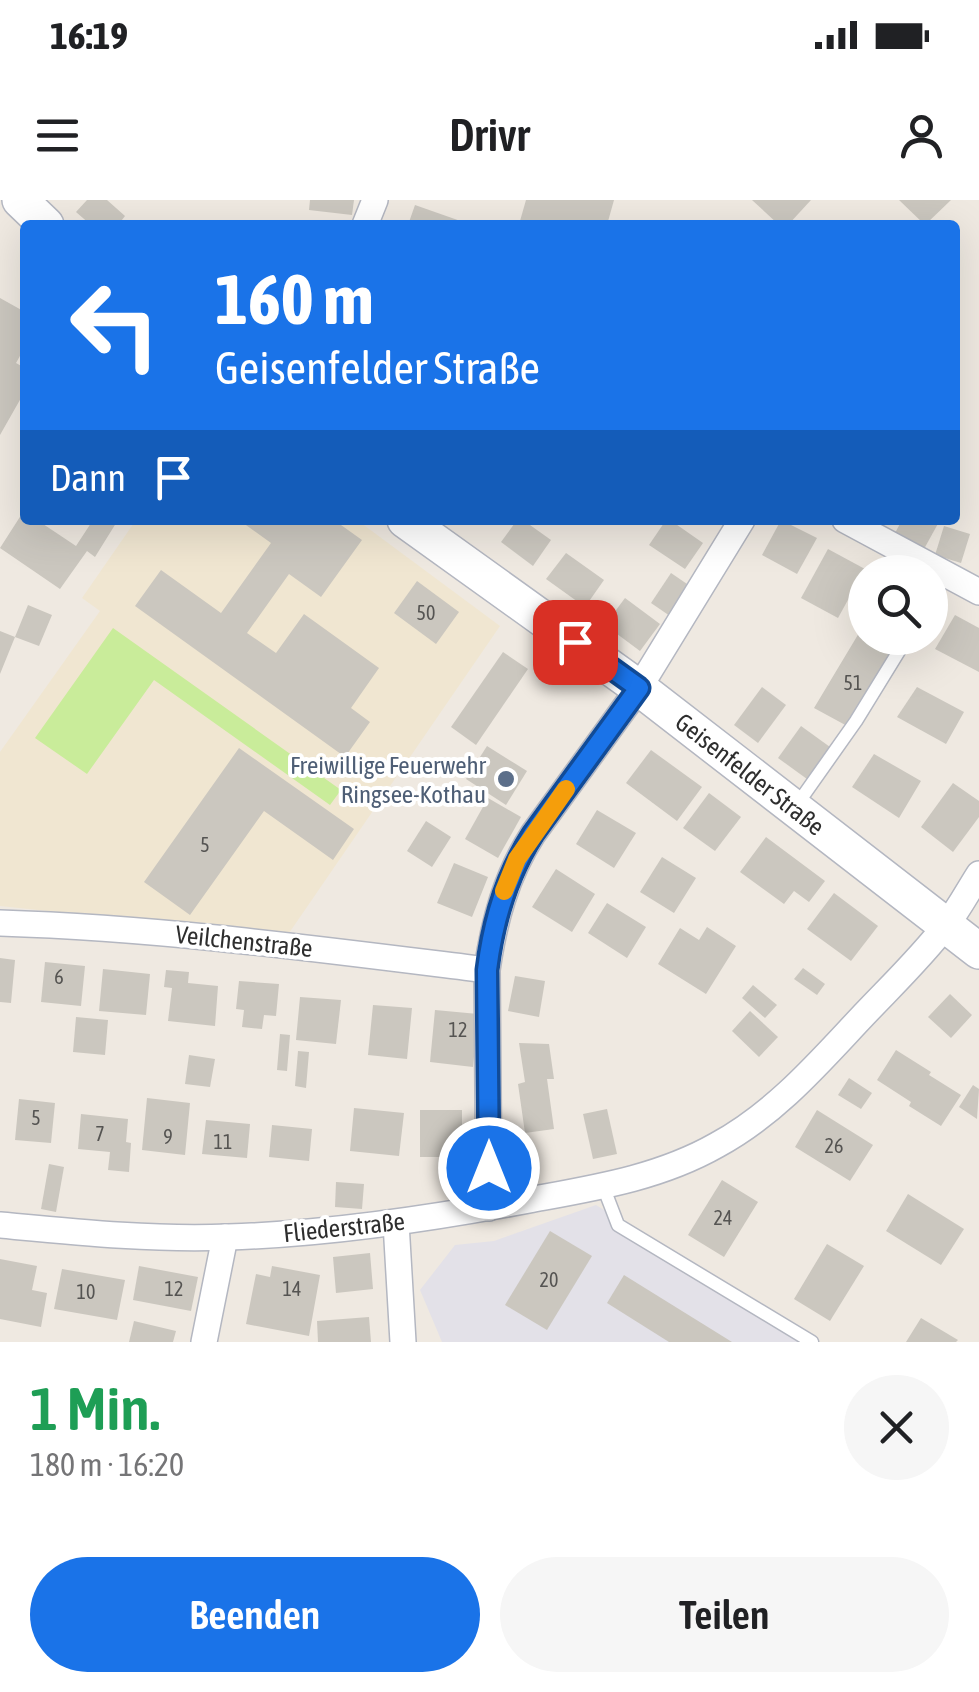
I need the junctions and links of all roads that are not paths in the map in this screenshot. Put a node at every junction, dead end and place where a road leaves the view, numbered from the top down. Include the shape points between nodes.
1 (412, 525) edge
2 (739, 525) edge
3 (854, 525) edge
4 (909, 555) edge
5 (948, 576) edge
6 (979, 592) edge
7 (896, 655) edge
8 (639, 688) junction
9 (794, 808) junction
10 (979, 874) edge
11 (0, 923) edge
12 (947, 925) junction
13 (979, 952) edge
14 (487, 970) junction
15 (603, 1186) junction
16 (490, 1208) junction
17 (396, 1223) junction
18 (0, 1225) edge
19 (225, 1238) junction
20 (204, 1342) edge
21 (402, 1342) edge
22 (812, 1342) edge

1 - 8 street, Geisenfelder Straße
2 - 8 street
3 - 4 street
5 - 6 street
7 - 9 lane
8 - 9 street, Geisenfelder Straße
8 - 14 street via 517,859
9 - 12 street, Geisenfelder Straße
10 - 12 street, Fliederstraße
11 - 14 street, Veilchenstraße via 229,938
12 - 13 street, Geisenfelder Straße
12 - 15 street, Fliederstraße via 751,1125 663,1170
14 - 16 street
15 - 16 street, Fliederstraße
15 - 22 lane via 618,1226
16 - 17 street, Fliederstraße
17 - 19 street, Fliederstraße
17 - 21 street
18 - 19 street, Fliederstraße
19 - 20 street

